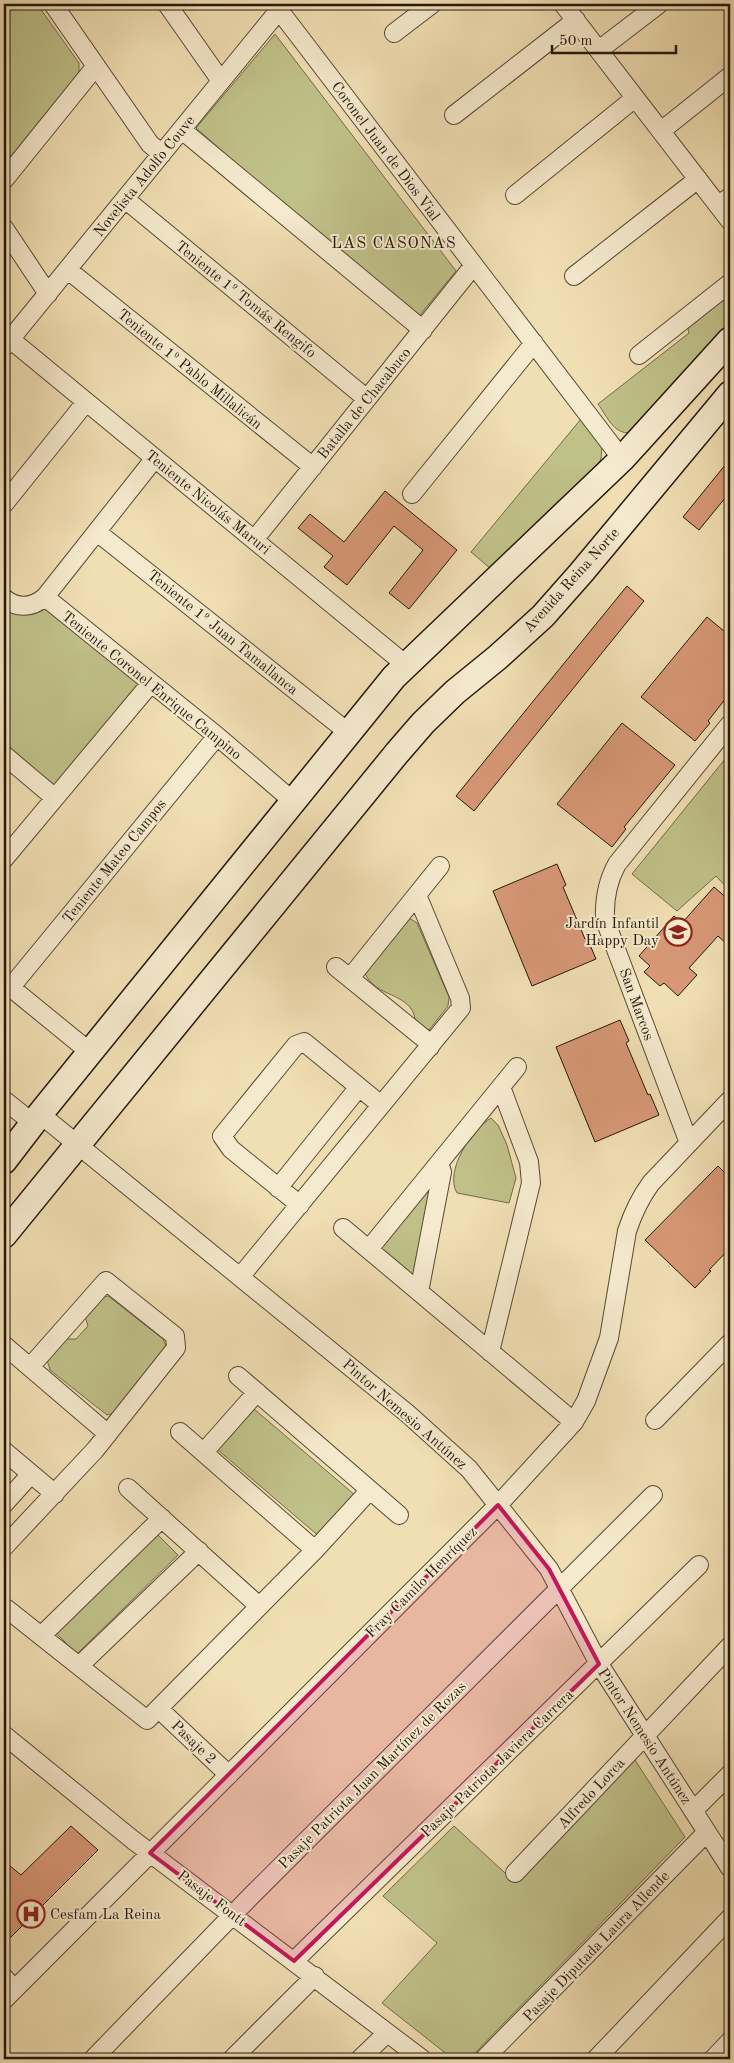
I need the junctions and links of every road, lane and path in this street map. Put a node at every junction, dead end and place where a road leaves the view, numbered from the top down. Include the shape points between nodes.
1 (53, 4) edge
2 (167, 4) edge
3 (432, 4) edge
4 (563, 4) edge
5 (659, 4) edge
6 (281, 7) edge
7 (576, 20) junction
8 (394, 33) dead end
9 (599, 50) junction
10 (96, 66) junction
11 (730, 76) edge
12 (221, 81) junction
13 (635, 98) junction
14 (454, 115) dead end
15 (182, 130) junction
16 (661, 131) junction
17 (162, 154) junction
18 (698, 179) junction
19 (4, 180) edge
20 (515, 195) dead end
21 (125, 199) junction
22 (724, 201) edge
23 (730, 221) edge
24 (4, 228) edge
25 (474, 265) junction
26 (68, 270) junction
27 (574, 276) dead end
28 (730, 283) edge
29 (48, 294) junction
30 (423, 330) junction
31 (730, 340) edge
32 (7, 343) edge
33 (534, 344) junction
34 (639, 355) dead end
35 (730, 394) edge
36 (367, 399) junction
37 (86, 402) junction
38 (155, 458) junction
39 (622, 459) junction
40 (313, 467) junction
41 (412, 494) dead end
42 (4, 504) edge
43 (97, 532) junction
44 (254, 540) junction
45 (45, 597) junction
46 (4, 598) edge
47 (406, 665) junction
48 (151, 683) junction
49 (730, 724) edge
50 (349, 733) junction
51 (217, 736) junction
52 (4, 755) edge
53 (55, 798) junction
54 (294, 802) junction
55 (4, 859) edge
56 (440, 866) dead end
57 (417, 894) junction
58 (336, 967) dead end
59 (350, 978) junction
60 (7, 985) edge
61 (430, 1046) junction
62 (91, 1053) junction
63 (516, 1067) dead end
64 (359, 1087) junction
65 (501, 1087) junction
66 (4, 1100) edge
67 (730, 1100) edge
68 (381, 1105) junction
69 (36, 1118) junction
70 (689, 1143) junction
71 (77, 1144) junction
72 (4, 1161) edge
73 (439, 1163) junction
74 (278, 1188) junction
75 (300, 1205) junction
76 (344, 1228) dead end
77 (4, 1235) edge
78 (369, 1249) junction
79 (240, 1277) junction
80 (419, 1292) junction
81 (730, 1342) edge
82 (4, 1345) edge
83 (490, 1352) junction
84 (30, 1367) junction
85 (238, 1376) dead end
86 (257, 1392) junction
87 (655, 1420) dead end
88 (574, 1422) junction
89 (180, 1432) dead end
90 (108, 1434) junction
91 (4, 1451) edge
92 (204, 1452) junction
93 (31, 1474) junction
94 (128, 1488) dead end
95 (369, 1491) junction
96 (55, 1494) junction
97 (653, 1494) dead end
98 (4, 1504) edge
99 (498, 1505) junction
100 (399, 1515) dead end
101 (162, 1518) junction
102 (4, 1547) edge
103 (315, 1550) junction
104 (199, 1551) junction
105 (699, 1565) dead end
106 (560, 1587) junction
107 (259, 1606) junction
108 (7, 1609) dead end
109 (41, 1636) junction
110 (730, 1646) edge
111 (599, 1664) junction
112 (79, 1666) junction
113 (159, 1709) junction
114 (4, 1735) edge
115 (645, 1736) junction
116 (730, 1774) edge
117 (228, 1775) junction
118 (693, 1811) junction
119 (707, 1832) junction
120 (150, 1853) junction
121 (730, 1868) edge
122 (515, 1874) dead end
123 (233, 1914) junction
124 (730, 1918) edge
125 (294, 1961) junction
126 (4, 1971) edge
127 (315, 1976) junction
128 (18, 1986) junction
129 (4, 2000) edge
130 (387, 2033) junction
131 (730, 2041) edge
132 (93, 2059) edge
133 (232, 2059) edge
134 (360, 2059) edge
135 (422, 2059) edge
136 (484, 2059) edge
137 (596, 2059) edge
138 (712, 2059) edge

1 - 10 street
2 - 12 street
3 - 8 street
4 - 7 street
5 - 9 street
6 - 12 street, Novelista Adolfo Couve
6 - 25 street, Coronel Juan de Dios Vial
7 - 9 street
7 - 14 street
9 - 13 street
10 - 17 street via 150,144
10 - 19 street
11 - 16 street
12 - 15 street, Novelista Adolfo Couve
13 - 16 street
13 - 20 street
15 - 17 street, Novelista Adolfo Couve
15 - 30 street
16 - 18 street
17 - 21 street, Novelista Adolfo Couve
18 - 22 street
18 - 27 street
21 - 26 street, Novelista Adolfo Couve
21 - 36 street, Teniente 1º Tomás Rengifo
22 - 23 street
24 - 29 street
25 - 30 street, Batalla de Chacabuco
25 - 33 street, Coronel Juan de Dios Vial
26 - 29 street, Novelista Adolfo Couve
26 - 40 street, Teniente 1º Pablo Millalicán
28 - 34 street
29 - 32 street, Novelista Adolfo Couve
30 - 36 street, Batalla de Chacabuco
31 - 39 street
32 - 37 street, Teniente Nicolás Maruri
33 - 39 street, Coronel Juan de Dios Vial
33 - 41 street
35 - 71 street, Avenida Reina Norte via 542,616 423,723
36 - 40 street, Batalla de Chacabuco
37 - 38 street, Teniente Nicolás Maruri
37 - 42 street
38 - 43 street
38 - 44 street, Teniente Nicolás Maruri
39 - 47 street
40 - 44 street, Batalla de Chacabuco
43 - 45 street
43 - 50 street, Teniente 1º Juan Tamallanca
44 - 47 street, Teniente Nicolás Maruri
45 - 46 street via 26,606 13,604
45 - 48 street, Teniente Coronel Enrique Campino
47 - 50 street
48 - 51 street, Teniente Coronel Enrique Campino
48 - 53 street
49 - 70 street, San Marcos via 617,864 605,896 605,920
50 - 54 street
51 - 54 street, Teniente Coronel Enrique Campino
51 - 60 street, Teniente Mateo Campos
52 - 53 street
53 - 55 street
54 - 62 street
56 - 57 street
57 - 59 street
57 - 61 street via 460,998 461,1008
58 - 59 street
59 - 61 street
60 - 62 street
61 - 68 street
62 - 69 street
63 - 65 street
64 - 68 street
64 - 74 street
64 - 74 street via 304,1042 296,1045 222,1136 230,1149
65 - 73 street
65 - 83 street via 529,1162 531,1183
66 - 69 street, Pintor Nemesio Antúnez
67 - 70 street, Fray Camilo Henríquez
68 - 75 street
69 - 71 street, Pintor Nemesio Antúnez
69 - 72 street
70 - 88 street, Fray Camilo Henríquez via 651,1183 632,1214 609,1338 586,1400
71 - 77 street, Avenida Reina Norte
71 - 79 street, Pintor Nemesio Antúnez
73 - 78 street
73 - 80 street via 442,1172
74 - 75 street
75 - 79 street
76 - 78 street
78 - 80 street
79 - 99 street, Pintor Nemesio Antúnez via 441,1442 469,1469
80 - 83 street
81 - 87 street
82 - 84 street
83 - 88 street
84 - 90 street
84 - 90 street via 106,1281 175,1336 176,1348
85 - 86 street
86 - 92 street
86 - 95 street
88 - 99 street, Fray Camilo Henríquez
89 - 92 street
90 - 96 street
91 - 93 street
92 - 103 street
93 - 96 street
93 - 98 street
94 - 101 street
95 - 100 street
95 - 103 street
96 - 102 street
97 - 106 street, Pasaje Patriota Juan Martínez de Rozas
99 - 106 street, Pintor Nemesio Antúnez
99 - 117 street, Fray Camilo Henríquez
101 - 104 street
101 - 109 street
103 - 107 street
104 - 107 street
104 - 112 street
105 - 111 street, Pasaje Patriota Javiera Carrera
106 - 111 street, Pintor Nemesio Antúnez
106 - 123 street, Pasaje Patriota Juan Martínez de Rozas
107 - 113 street
108 - 109 street
109 - 112 street
110 - 115 street, Alfredo Lorca
111 - 115 street, Pintor Nemesio Antúnez
111 - 125 street, Pasaje Patriota Javiera Carrera
112 - 113 street via 147,1720
113 - 117 street, Pasaje 2
114 - 120 street, Pasaje Fontt
115 - 118 street, Pintor Nemesio Antúnez
115 - 122 street, Alfredo Lorca
116 - 118 street
117 - 120 street, Fray Camilo Henríquez
118 - 119 street, Pintor Nemesio Antúnez
119 - 121 street, Pintor Nemesio Antúnez
119 - 136 street, Pasaje Diputada Laura Allende
120 - 123 street, Pasaje Fontt
120 - 128 street, Fray Camilo Henríquez
123 - 125 street, Pasaje Fontt
123 - 132 street, Pasaje Patriota Juan Martínez de Rozas
124 - 137 street
125 - 127 street, Pasaje Fontt
126 - 128 lane
127 - 130 street, Pasaje Fontt
127 - 133 street
128 - 129 street, Fray Camilo Henríquez
130 - 134 street
130 - 135 street, Pasaje Fontt
131 - 138 street

